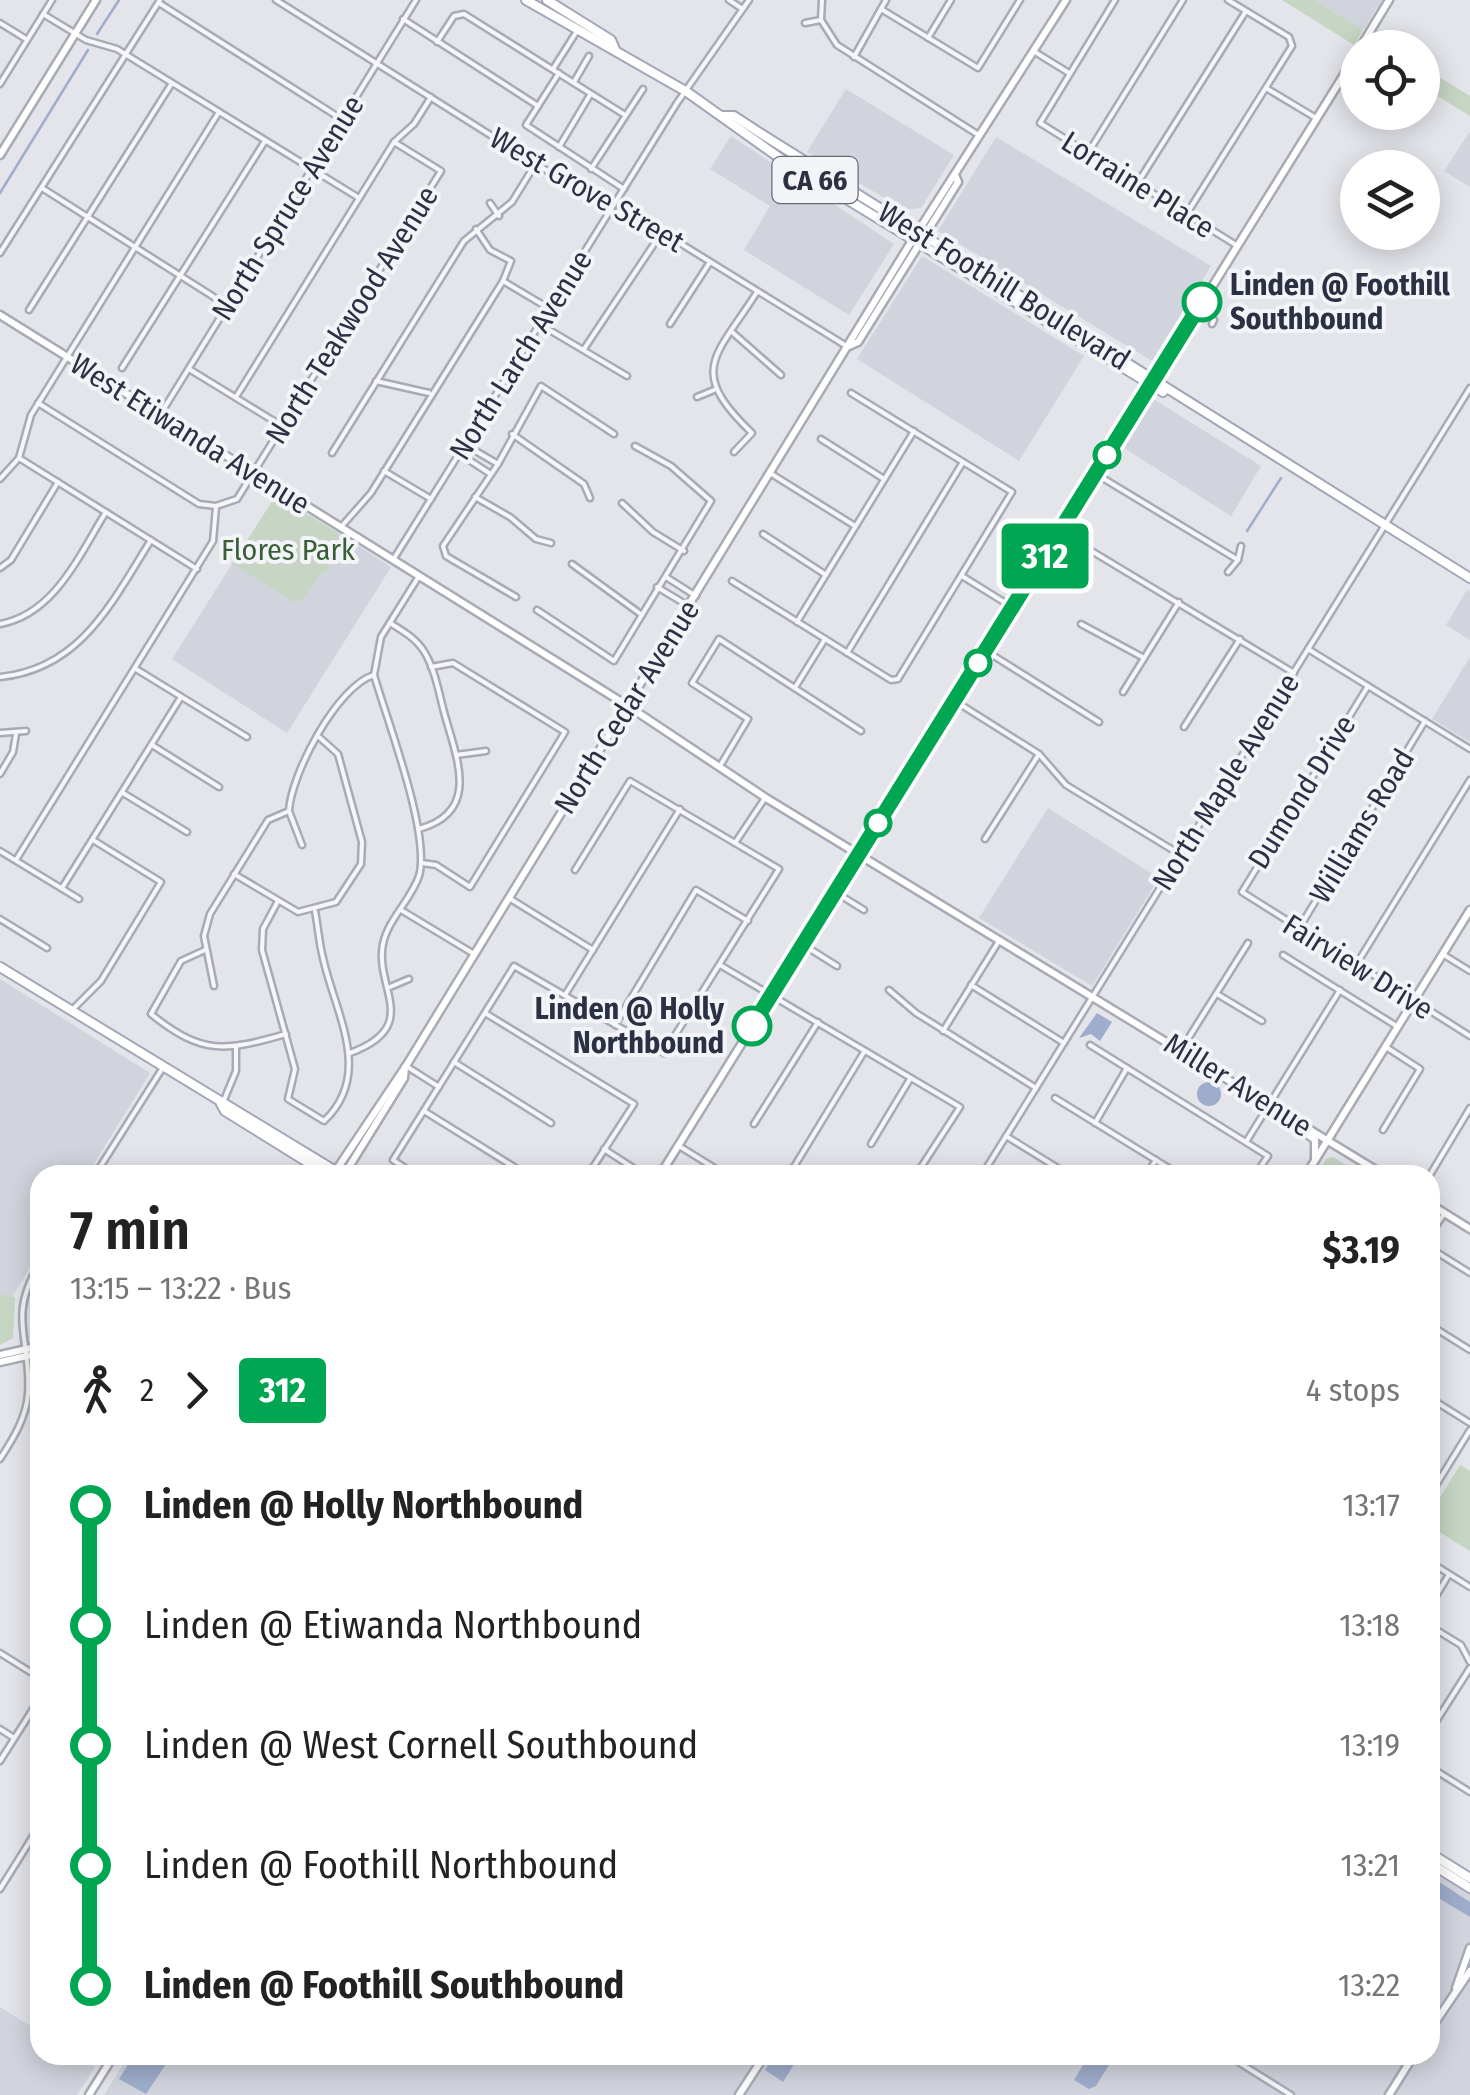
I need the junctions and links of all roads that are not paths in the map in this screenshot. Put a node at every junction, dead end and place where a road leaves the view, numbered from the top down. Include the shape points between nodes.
1 (52, 0) edge
2 (96, 0) edge
3 (276, 0) edge
4 (416, 0) edge
5 (526, 0) edge
6 (547, 0) edge
7 (729, 0) edge
8 (748, 0) edge
9 (822, 0) edge
10 (886, 0) edge
11 (951, 0) edge
12 (1020, 0) edge
13 (1066, 0) edge
14 (1114, 0) edge
15 (1183, 0) edge
16 (1228, 0) edge
17 (1390, 0) edge
18 (160, 2) edge
19 (880, 8) junction
20 (743, 9) junction
21 (1246, 11) junction
22 (43, 14) junction
23 (404, 19) junction
24 (821, 20) junction
25 (0, 23) edge
26 (804, 24) dead end
27 (1371, 30) edge
28 (576, 32) junction
29 (74, 34) junction
30 (928, 38) junction
31 (27, 40) junction
32 (437, 42) junction
33 (614, 49) junction
34 (1034, 52) junction
35 (126, 54) junction
36 (589, 56) dead end
37 (854, 58) junction
38 (377, 62) junction
39 (553, 69) junction
40 (559, 73) junction
41 (1069, 73) junction
42 (1340, 80) edge
43 (574, 82) junction
44 (172, 83) junction
45 (0, 84) edge
46 (1266, 88) junction
47 (643, 89) dead end
48 (686, 92) junction
49 (592, 94) junction
50 (432, 96) junction
51 (538, 106) junction
52 (218, 112) junction
53 (624, 115) junction
54 (722, 116) junction
55 (1316, 118) junction
56 (343, 120) junction
57 (737, 131) junction
58 (981, 137) junction
59 (265, 141) junction
60 (394, 142) junction
61 (560, 147) junction
62 (786, 149) junction
63 (1088, 153) junction
64 (0, 155) edge
65 (536, 163) junction
66 (592, 169) junction
67 (312, 170) junction
68 (799, 170) junction
69 (843, 184) junction
70 (1137, 184) junction
71 (42, 188) junction
72 (624, 189) junction
73 (359, 198) junction
74 (490, 203) dead end
75 (611, 211) junction
76 (1186, 215) junction
77 (499, 216) junction
78 (87, 218) junction
79 (476, 230) junction
80 (662, 232) junction
81 (919, 238) junction
82 (134, 246) junction
83 (1237, 246) junction
84 (0, 254) edge
85 (710, 262) junction
86 (180, 276) junction
87 (504, 281) junction
88 (758, 291) junction
89 (874, 302) junction
90 (228, 306) junction
91 (550, 309) junction
92 (29, 310) dead end
93 (0, 315) edge
94 (670, 324) dead end
95 (540, 325) junction
96 (866, 329) junction
97 (732, 332) junction
98 (848, 347) junction
99 (584, 350) junction
100 (66, 357) junction
101 (122, 368) dead end
102 (189, 368) junction
103 (781, 375) dead end
104 (627, 376) dead end
105 (376, 382) junction
106 (1151, 383) junction
107 (1470, 388) edge
108 (714, 390) junction
109 (851, 393) dead end
110 (430, 394) junction
111 (697, 397) dead end
112 (236, 398) junction
113 (38, 404) junction
114 (160, 415) junction
115 (282, 426) junction
116 (914, 431) junction
117 (512, 434) junction
118 (614, 434) dead end
119 (822, 440) dead end
120 (466, 445) junction
121 (634, 446) dead end
122 (734, 452) dead end
123 (332, 453) dead end
124 (460, 454) junction
125 (19, 458) junction
126 (963, 462) junction
127 (498, 464) junction
128 (384, 471) junction
129 (254, 474) junction
130 (491, 474) junction
131 (770, 474) junction
132 (1096, 474) junction
133 (0, 479) edge
134 (884, 479) junction
135 (58, 482) junction
136 (474, 497) junction
137 (590, 498) dead end
138 (432, 500) junction
139 (622, 503) dead end
140 (216, 506) junction
141 (106, 512) junction
142 (1385, 525) junction
143 (854, 526) junction
144 (340, 528) junction
145 (1060, 532) junction
146 (763, 534) dead end
147 (152, 540) junction
148 (551, 543) dead end
149 (1241, 546) dead end
150 (684, 551) junction
151 (394, 560) junction
152 (1238, 560) junction
153 (572, 564) dead end
154 (0, 568) edge
155 (196, 568) junction
156 (1228, 572) dead end
157 (826, 574) junction
158 (419, 576) junction
159 (962, 576) junction
160 (666, 577) junction
161 (1470, 578) edge
162 (732, 581) dead end
163 (657, 586) junction
164 (516, 596) dead end
165 (696, 596) junction
166 (1179, 602) junction
167 (690, 606) junction
168 (1012, 607) junction
169 (537, 610) dead end
170 (642, 616) junction
171 (1317, 620) dead end
172 (390, 622) junction
173 (797, 622) junction
174 (0, 624) edge
175 (1081, 624) dead end
176 (1324, 624) junction
177 (1306, 638) dead end
178 (824, 639) junction
179 (1240, 639) junction
180 (1312, 642) junction
181 (1308, 649) junction
182 (986, 651) junction
183 (847, 653) junction
184 (1144, 658) junction
185 (431, 666) junction
186 (134, 668) junction
187 (1294, 672) junction
188 (374, 675) junction
189 (0, 677) edge
190 (796, 686) junction
191 (1368, 686) junction
192 (1124, 692) dead end
193 (182, 697) junction
194 (954, 701) junction
195 (628, 706) junction
196 (1092, 717) junction
197 (1100, 722) dead end
198 (1425, 722) junction
199 (1087, 725) dead end
200 (1184, 727) dead end
201 (861, 731) dead end
202 (26, 732) dead end
203 (0, 733) edge
204 (16, 734) junction
205 (247, 737) dead end
206 (319, 737) junction
207 (152, 745) junction
208 (1470, 749) edge
209 (486, 752) dead end
210 (1040, 754) junction
211 (456, 755) junction
212 (718, 768) junction
213 (0, 774) edge
214 (1470, 780) edge
215 (219, 787) dead end
216 (122, 793) junction
217 (764, 798) junction
218 (680, 809) junction
219 (289, 811) junction
220 (418, 830) junction
221 (187, 832) dead end
222 (984, 839) dead end
223 (93, 840) junction
224 (735, 843) junction
225 (302, 845) dead end
226 (0, 850) edge
227 (858, 856) junction
228 (1180, 856) junction
229 (16, 860) junction
230 (420, 863) junction
231 (575, 870) dead end
232 (234, 874) junction
233 (62, 888) junction
234 (836, 892) junction
235 (509, 898) junction
236 (1246, 898) joint
237 (80, 899) dead end
238 (278, 901) junction
239 (401, 910) junction
240 (864, 910) dead end
241 (1470, 910) edge
242 (316, 911) junction
243 (0, 919) edge
244 (748, 920) junction
245 (1298, 930) junction
246 (1000, 938) junction
247 (1248, 942) dead end
248 (802, 944) junction
249 (46, 948) dead end
250 (205, 950) junction
251 (593, 950) junction
252 (1443, 954) junction
253 (475, 955) junction
254 (1283, 955) dead end
255 (720, 965) junction
256 (1356, 965) junction
257 (837, 966) dead end
258 (0, 967) edge
259 (1470, 971) edge
260 (409, 979) dead end
261 (971, 985) junction
262 (214, 986) dead end
263 (390, 987) junction
264 (889, 990) dead end
265 (1340, 990) junction
266 (565, 994) junction
267 (1217, 994) junction
268 (770, 996) junction
269 (1093, 996) junction
270 (1414, 1002) junction
271 (71, 1011) junction
272 (485, 1013) junction
273 (1262, 1021) dead end
274 (818, 1022) junction
275 (614, 1026) junction
276 (1398, 1027) junction
277 (944, 1030) junction
278 (286, 1034) junction
279 (1470, 1036) edge
280 (1064, 1042) junction
281 (1090, 1044) dead end
282 (236, 1048) junction
283 (1386, 1048) junction
284 (1181, 1050) junction
285 (864, 1052) junction
286 (350, 1053) junction
287 (454, 1062) junction
288 (406, 1066) junction
289 (162, 1068) junction
290 (1127, 1068) junction
291 (910, 1080) junction
292 (439, 1087) junction
293 (1036, 1088) junction
294 (1055, 1098) dead end
295 (221, 1104) junction
296 (1269, 1105) junction
297 (1470, 1108) edge
298 (424, 1111) junction
299 (1281, 1112) junction
300 (550, 1122) dead end
301 (1095, 1122) junction
302 (754, 1124) dead end
303 (1383, 1130) dead end
304 (1006, 1136) junction
305 (1328, 1140) junction
306 (1246, 1142) junction
307 (870, 1144) dead end
308 (678, 1145) junction
309 (604, 1149) junction
310 (1156, 1160) junction
311 (1314, 1163) joint
312 (101, 1165) edge
313 (321, 1165) edge
314 (342, 1165) edge
315 (401, 1165) edge
316 (511, 1165) edge
317 (594, 1165) edge
318 (629, 1165) edge
319 (666, 1165) edge
320 (710, 1165) edge
321 (795, 1165) edge
322 (922, 1165) edge
323 (988, 1165) edge
324 (1053, 1165) edge
325 (1153, 1165) edge
326 (1164, 1165) edge
327 (1262, 1165) edge
328 (1368, 1165) edge
329 (1436, 1165) edge
330 (1440, 1210) edge
331 (1444, 1213) junction
332 (1440, 1219) edge
333 (1470, 1229) edge
334 (1440, 1254) edge
335 (1470, 1273) edge
336 (30, 1284) edge
337 (1440, 1332) edge
338 (1470, 1350) edge
339 (30, 1352) edge
340 (23, 1353) junction
341 (0, 1359) edge
342 (1440, 1405) edge
343 (1470, 1426) edge
344 (0, 1459) edge
345 (1440, 1477) edge
346 (1440, 1568) edge
347 (1449, 1574) junction
348 (1470, 1587) edge
349 (1440, 1589) edge
350 (1440, 1632) edge
351 (0, 1654) edge
352 (1470, 1665) edge
353 (30, 1672) edge
354 (1440, 1710) edge
355 (30, 1713) edge
356 (0, 1730) edge
357 (14, 1738) junction
358 (0, 1761) edge
359 (1440, 1773) edge
360 (1470, 1792) edge
361 (30, 1841) edge
362 (1440, 1858) edge
363 (1440, 1869) edge
364 (1470, 1878) edge
365 (1470, 1888) edge
366 (0, 1889) edge
367 (1470, 1948) edge
368 (1470, 1971) edge
369 (1456, 1988) junction
370 (1440, 2014) edge
371 (108, 2065) edge
372 (758, 2065) edge
373 (1243, 2065) edge
374 (1408, 2065) edge
375 (89, 2095) edge
376 (739, 2095) edge
377 (1291, 2095) edge
378 (1389, 2095) edge

1 - 22 street
2 - 29 street
3 - 38 street, West Grove Street
4 - 23 street, North Spruce Avenue
5 - 28 main road, West Foothill Boulevard
6 - 33 main road, West Foothill Boulevard
7 - 20 street
8 - 20 street, North Larch Avenue
9 - 24 street
10 - 19 street
11 - 30 street
12 - 30 street via 978,68
13 - 34 street, North Cedar Avenue
14 - 41 street
15 - 63 street
16 - 21 street
17 - 27 street
18 - 35 street
18 - 56 street
19 - 30 street
19 - 37 street
20 - 48 street, North Larch Avenue
21 - 46 street via 1292,41
21 - 70 street
22 - 29 street
22 - 31 street
23 - 32 street
23 - 38 street, North Spruce Avenue
24 - 26 street
24 - 37 street
25 - 31 street
28 - 33 main road, West Foothill Boulevard
28 - 39 street
29 - 35 street
29 - 64 street
31 - 45 street
32 - 39 street via 460,12
32 - 51 street
33 - 48 main road, West Foothill Boulevard
34 - 41 street
34 - 58 street, North Cedar Avenue
35 - 44 street
35 - 71 street
36 - 43 street
37 - 58 street
38 - 50 street, West Grove Street
38 - 56 street, North Spruce Avenue
39 - 40 street
40 - 43 street
40 - 51 street
41 - 63 street, Lorraine Place via 1040,123
42 - 55 street
43 - 49 street
44 - 52 street
44 - 78 street
46 - 55 street
46 - 76 street
47 - 53 street
48 - 54 main road, West Foothill Boulevard
48 - 72 street, North Larch Avenue
49 - 53 street
49 - 61 street
50 - 60 street
50 - 65 street, West Grove Street
51 - 61 street via 526,126
52 - 59 street
52 - 82 street
53 - 66 street
54 - 57 main road, West Foothill Boulevard / CA 66
54 - 62 main road, West Foothill Boulevard via 734,116
55 - 83 street
56 - 67 street, North Spruce Avenue
57 - 62 main road
57 - 68 main road, West Foothill Boulevard / CA 66
58 - 81 street, North Cedar Avenue
59 - 67 street
59 - 86 street
60 - 73 street
60 - 115 street, North Teakwood Avenue via 441,171
61 - 66 street
62 - 69 main road, West Foothill Boulevard
63 - 70 street, Lorraine Place
65 - 75 street, West Grove Street
65 - 77 street
66 - 72 street
67 - 73 street
67 - 90 street, North Spruce Avenue
68 - 69 main road
68 - 81 main road, West Foothill Boulevard / CA 66
69 - 81 main road, West Foothill Boulevard
70 - 76 street, Lorraine Place
71 - 78 street
71 - 84 street
72 - 75 street, North Larch Avenue
73 - 112 street
74 - 77 street
75 - 80 street, West Grove Street
75 - 91 street, North Larch Avenue
76 - 83 street, Lorraine Place
77 - 79 street
78 - 82 street
78 - 92 street
79 - 87 street via 490,250 511,261
79 - 105 street
80 - 85 street, West Grove Street
80 - 99 street
81 - 89 street, North Cedar Avenue
81 - 96 street, North Cedar Avenue
81 - 106 main road, West Foothill Boulevard
82 - 86 street
82 - 100 street
83 - 106 street
85 - 88 street, West Grove Street
85 - 94 street
86 - 90 street
86 - 101 street
87 - 91 street
87 - 110 street
88 - 97 street
88 - 98 street, West Grove Street
89 - 96 street
89 - 98 street, North Cedar Avenue
90 - 102 street, North Spruce Avenue
91 - 95 street, North Larch Avenue
93 - 100 street, West Etiwanda Avenue
95 - 99 street
95 - 120 street, North Larch Avenue
96 - 98 street, North Cedar Avenue
97 - 103 street
97 - 108 street via 714,359
98 - 131 street, North Cedar Avenue
99 - 104 street
100 - 113 street
100 - 114 street, West Etiwanda Avenue
102 - 112 street
102 - 114 street, North Spruce Avenue
105 - 110 street
105 - 123 street
106 - 132 street
106 - 142 main road, West Foothill Boulevard
107 - 142 street, North Maple Avenue
108 - 111 street
108 - 122 street via 752,433
109 - 116 street
110 - 128 street
112 - 115 street
113 - 125 street
113 - 140 street via 189,498
114 - 129 street, West Etiwanda Avenue
115 - 129 street, North Teakwood Avenue
116 - 126 street
116 - 134 street
117 - 118 street via 541,386
117 - 127 street
117 - 137 street via 584,484
119 - 134 street
120 - 124 street, North Larch Avenue
120 - 127 street
121 - 150 street via 711,501
124 - 130 street
124 - 138 street, North Larch Avenue
125 - 133 street
125 - 135 street
126 - 159 street via 1012,492
126 - 183 street
127 - 130 street
128 - 138 street
128 - 144 street
129 - 140 street, North Teakwood Avenue via 237,498
129 - 144 street, West Etiwanda Avenue
130 - 136 street
131 - 143 street
131 - 165 street, North Cedar Avenue
132 - 145 street
132 - 152 street
134 - 143 street
135 - 141 street
135 - 154 street
136 - 148 street
136 - 164 street via 443,552
138 - 151 street, North Larch Avenue
139 - 150 street
140 - 155 street via 218,529
141 - 147 street
141 - 174 street via 48,599
142 - 161 main road, West Foothill Boulevard
142 - 176 street, North Maple Avenue
143 - 157 street
144 - 151 street, West Etiwanda Avenue
145 - 166 street
145 - 168 street
146 - 157 street
147 - 155 street
147 - 189 street via 78,646 51,664
149 - 152 street
150 - 160 street
151 - 158 street, West Etiwanda Avenue
152 - 156 street
153 - 170 street
155 - 186 street
157 - 173 street
158 - 172 street
158 - 195 street, West Etiwanda Avenue
159 - 168 street
159 - 183 street via 895,681
160 - 163 street
160 - 165 street
162 - 173 street
163 - 167 street
163 - 170 street
165 - 167 street, North Cedar Avenue
166 - 179 street
166 - 184 street
167 - 195 street, North Cedar Avenue
168 - 182 street
169 - 170 street via 614,661
171 - 176 street
172 - 185 street via 416,642
172 - 188 street via 375,653
173 - 178 street
175 - 184 street
176 - 180 street, North Maple Avenue
177 - 180 street
178 - 183 street
178 - 190 street
179 - 187 street
179 - 200 street
180 - 181 street, North Maple Avenue
181 - 187 street, North Maple Avenue
181 - 191 street
182 - 194 street
182 - 196 street
184 - 192 street
185 - 211 street
185 - 230 street via 454,664 565,732 470,887 436,865
186 - 193 street
186 - 229 street
187 - 228 street, North Maple Avenue
188 - 206 street via 349,689
188 - 220 street
190 - 201 street
190 - 212 street via 718,639 692,683 748,719
191 - 198 street
191 - 236 street, Dumond Drive via 1242,886
193 - 205 street
193 - 207 street
194 - 210 street
194 - 227 street
195 - 212 street, West Etiwanda Avenue
195 - 235 street, North Cedar Avenue
196 - 197 street
196 - 199 street
198 - 208 street
198 - 245 street, Williams Road
202 - 204 street
203 - 204 street
204 - 213 street
206 - 219 street via 294,778
206 - 242 street via 338,754 362,842 361,864 336,902
207 - 215 street
207 - 216 street
209 - 211 street
210 - 222 street
210 - 228 street via 1066,785
211 - 220 street via 456,803 439,822
212 - 217 street, West Etiwanda Avenue
214 - 256 street
216 - 221 street
216 - 223 street
217 - 224 street
217 - 227 street, West Etiwanda Avenue
218 - 224 street
218 - 231 street via 630,782
218 - 251 street
219 - 225 street
219 - 232 street via 268,820
220 - 230 street
223 - 233 street
223 - 271 street via 161,882 100,980
224 - 244 street via 779,869
226 - 229 street
227 - 234 street
227 - 246 street, West Etiwanda Avenue
228 - 269 street, North Maple Avenue
229 - 233 street
230 - 239 street
232 - 238 street
232 - 250 street via 210,914
233 - 237 street
234 - 240 street
234 - 248 street
235 - 251 street
235 - 253 street, North Cedar Avenue
236 - 245 street, Fairview Drive
238 - 242 street via 298,912
238 - 278 street via 263,929 262,950
239 - 253 street
239 - 263 street via 382,946
241 - 252 street
242 - 286 street
243 - 249 street
244 - 255 street
244 - 275 street via 696,890
245 - 256 street, Fairview Drive
246 - 261 street
246 - 269 street, West Etiwanda Avenue
247 - 267 street
248 - 257 street
248 - 268 street
250 - 262 street
250 - 282 street via 182,961 151,1014 200,1045
251 - 266 street
252 - 259 street
252 - 270 street
253 - 288 street, North Cedar Avenue
254 - 265 street
255 - 268 street
255 - 275 street via 664,1053
256 - 270 street, Fairview Drive
258 - 271 main road
260 - 263 street
261 - 277 street
261 - 280 street
263 - 286 street via 392,1007 382,1033
264 - 277 street
265 - 276 street
265 - 296 street
266 - 272 street via 514,966
266 - 275 street
267 - 273 street
267 - 284 street
268 - 274 street
268 - 308 street
269 - 280 street, North Maple Avenue
269 - 284 street, Miller Avenue
270 - 276 street
270 - 279 street, Fairview Drive
271 - 289 main road
272 - 287 street
272 - 309 street via 634,1104
274 - 285 street
274 - 302 street
276 - 283 street
277 - 293 street
278 - 282 street
278 - 286 street via 295,1068 288,1099 324,1122 347,1087
280 - 293 street, North Maple Avenue
281 - 290 street
282 - 295 street via 236,1071
283 - 303 street via 1420,1069
283 - 305 street
284 - 296 street, Miller Avenue
285 - 291 street
285 - 321 street
287 - 292 street
287 - 300 street
288 - 292 street
288 - 314 street, North Cedar Avenue
289 - 295 main road
289 - 312 street
290 - 301 street
290 - 306 street
291 - 307 street
291 - 322 street via 960,1107
292 - 298 street
293 - 304 street, North Maple Avenue
294 - 301 street
295 - 313 main road
296 - 299 street, Miller Avenue
296 - 306 street
297 - 329 street
298 - 315 street via 393,1160
298 - 316 street
299 - 305 street, Miller Avenue
299 - 311 street via 1314,1140
301 - 310 street
304 - 323 street, North Maple Avenue
304 - 324 street
305 - 311 street
305 - 328 street, Miller Avenue
306 - 327 street via 1268,1156
308 - 319 street
308 - 320 street
309 - 317 street
309 - 318 street
310 - 325 street
310 - 326 street
330 - 331 street
331 - 332 street
331 - 333 street
334 - 335 street
336 - 340 street via 22,1300
337 - 338 street
339 - 340 street
340 - 341 street
340 - 344 street via 26,1405
342 - 343 street
343 - 345 street
346 - 347 street
347 - 348 street
347 - 349 street
350 - 352 street via 1462,1645
351 - 353 street
352 - 354 street
355 - 357 street
356 - 357 street
357 - 358 street
359 - 360 street
361 - 366 street
362 - 364 main road
363 - 365 main road
367 - 369 street
368 - 369 street
369 - 370 street
371 - 375 street
372 - 376 street
373 - 377 street
374 - 378 street

